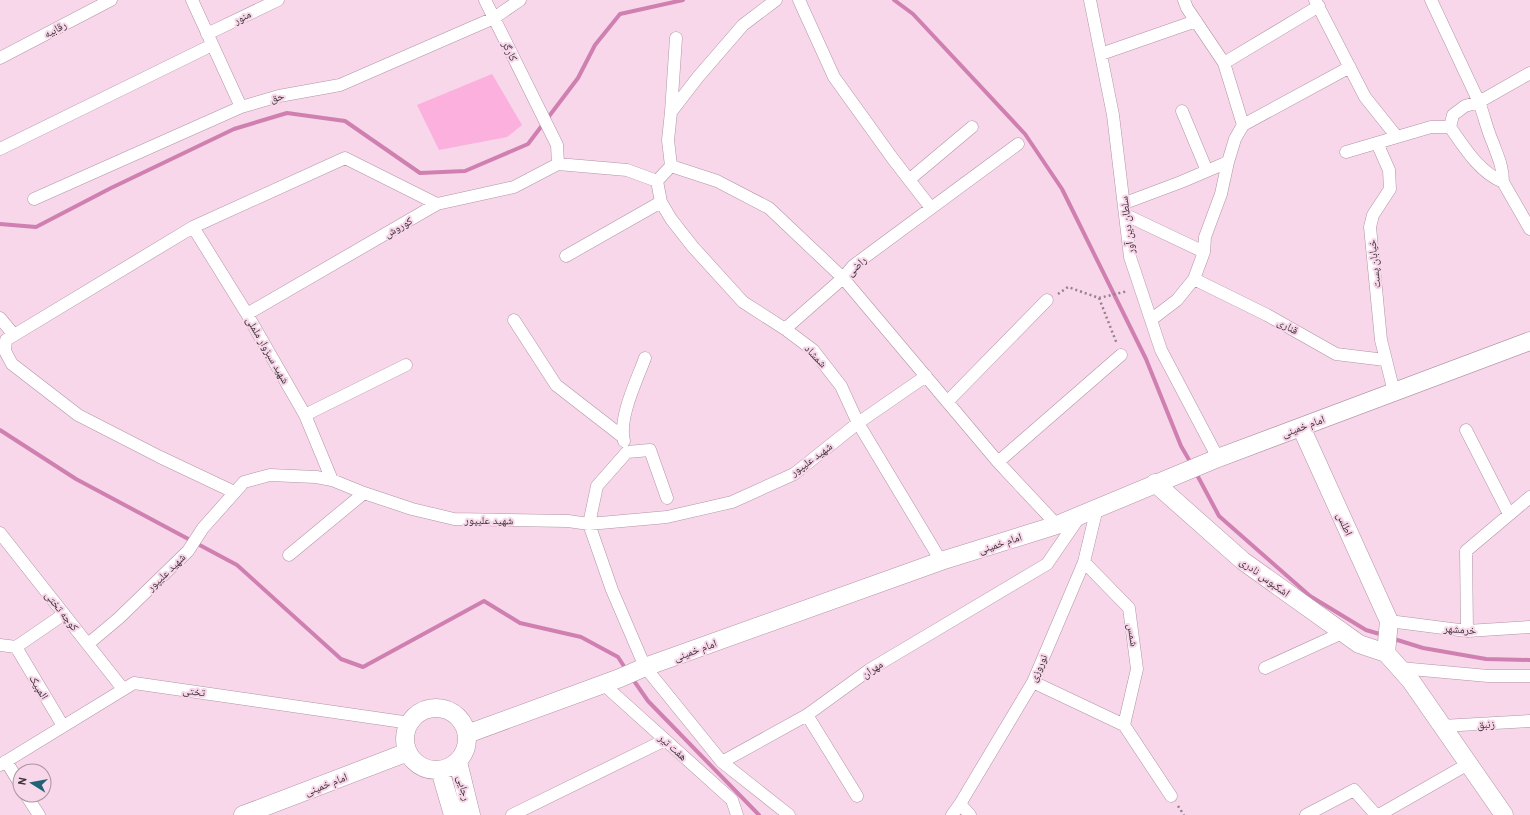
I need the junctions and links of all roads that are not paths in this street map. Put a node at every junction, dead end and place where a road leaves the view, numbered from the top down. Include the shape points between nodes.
1 (111, 0) edge
2 (192, 0) edge
3 (278, 0) edge
4 (485, 0) edge
5 (520, 0) edge
6 (776, 0) edge
7 (799, 0) edge
8 (1090, 0) edge
9 (1184, 0) edge
10 (1435, 1) edge
11 (1317, 3) edge
12 (494, 18) junction
13 (1196, 21) junction
14 (676, 38) dead end
15 (210, 40) junction
16 (1101, 54) junction
17 (0, 58) edge
18 (1224, 63) junction
19 (1350, 67) junction
20 (1530, 73) edge
21 (1480, 102) junction
22 (241, 107) junction
23 (1182, 111) dead end
24 (671, 112) junction
25 (1243, 125) junction
26 (972, 127) dead end
27 (1450, 127) junction
28 (1397, 137) junction
29 (1377, 143) junction
30 (1018, 144) dead end
31 (0, 149) edge
32 (1346, 152) dead end
33 (1228, 162) junction
34 (558, 164) junction
35 (671, 166) junction
36 (1207, 171) junction
37 (910, 179) junction
38 (656, 181) junction
39 (1503, 182) junction
40 (34, 199) dead end
41 (661, 202) junction
42 (437, 204) junction
43 (932, 208) junction
44 (1125, 209) junction
45 (193, 226) junction
46 (1530, 229) edge
47 (1204, 252) junction
48 (566, 256) dead end
49 (843, 278) junction
50 (1194, 279) junction
51 (1047, 300) road end
52 (247, 314) junction
53 (0, 318) edge
54 (1152, 319) junction
55 (514, 320) dead end
56 (785, 329) junction
57 (14, 335) junction
58 (1530, 341) edge
59 (1122, 355) road end
60 (645, 358) dead end
61 (1385, 360) junction
62 (406, 365) dead end
63 (926, 376) junction
64 (1394, 392) junction
65 (948, 400) junction
66 (305, 415) junction
67 (858, 423) junction
68 (1301, 427) junction
69 (1466, 430) dead end
70 (623, 436) junction
71 (627, 452) junction
72 (1210, 461) junction
73 (998, 462) junction
74 (332, 480) junction
75 (1155, 483) junction
76 (234, 492) junction
77 (364, 494) junction
78 (1530, 497) edge
79 (668, 498) dead end
80 (1089, 512) junction
81 (1509, 514) junction
82 (589, 524) junction
83 (1057, 525) junction
84 (0, 532) edge
85 (289, 556) dead end
86 (942, 561) junction
87 (1084, 562) junction
88 (64, 614) junction
89 (1389, 621) junction
90 (1530, 627) edge
91 (1467, 631) junction
92 (1342, 633) junction
93 (88, 644) junction
94 (0, 645) edge
95 (16, 647) junction
96 (1386, 653) junction
97 (1265, 668) dead end
98 (1400, 668) junction
99 (642, 669) junction
100 (1530, 676) edge
101 (1032, 682) junction
102 (602, 683) junction
103 (124, 689) junction
104 (807, 715) junction
105 (1530, 721) edge
106 (410, 723) junction
107 (1124, 725) junction
108 (63, 726) junction
109 (1442, 726) junction
110 (467, 734) junction
111 (665, 740) junction
112 (408, 752) junction
113 (458, 762) junction
114 (722, 762) junction
115 (3, 763) edge
116 (1468, 764) junction
117 (440, 770) junction
118 (12, 774) edge
119 (857, 796) dead end
120 (1171, 796) dead end
121 (31, 803) edge
122 (960, 804) junction
123 (39, 815) edge
124 (245, 815) edge
125 (453, 815) edge
126 (471, 815) edge
127 (512, 815) edge
128 (737, 815) edge
129 (789, 815) edge
130 (952, 815) edge
131 (970, 815) edge
132 (1306, 815) edge
133 (1376, 815) edge
134 (1379, 815) edge
135 (1504, 815) edge

1 - 17 street, رقابیه
2 - 15 street
3 - 15 street, منور
4 - 12 street, کارگر
5 - 12 street, حق
6 - 24 street via 743,25
7 - 37 street via 834,77
8 - 16 street, سلطان دین آور
9 - 13 street
10 - 21 street
11 - 18 street
11 - 19 street
12 - 22 street, حق via 340,85 278,96
12 - 34 street, کارگر via 557,145
13 - 16 street
13 - 18 street
14 - 24 street
15 - 22 street
15 - 31 street, منور
16 - 44 street, سلطان دین آور via 1113,115
18 - 25 street
19 - 25 street
19 - 28 street via 1365,97
20 - 21 street
21 - 27 street via 1465,106 1453,115
21 - 39 street via 1503,169
22 - 40 street, حق
23 - 36 street
24 - 35 street via 668,140
25 - 33 street via 1235,139
26 - 37 street
27 - 28 street via 1432,127
27 - 39 street via 1475,161 1491,177
28 - 29 street
29 - 32 street
29 - 61 street, خیابان پست via 1389,170 1390,189 1373,215 1370,227
30 - 43 street, راضی
33 - 36 street
33 - 47 street via 1221,194 1205,237
34 - 38 street via 627,170
34 - 42 street, کوروش via 514,187
35 - 38 street
35 - 49 street via 717,181 769,208
36 - 44 street
37 - 43 street
38 - 41 street, شمشاد
39 - 46 street
41 - 48 street
41 - 56 street, شمشاد via 693,247 743,302
42 - 45 street via 345,158
42 - 52 street, کوروش
43 - 49 street, راضی via 853,266
44 - 47 street
44 - 54 street, سلطان دین آور via 1130,256
45 - 52 street, شهید سبزوار ململی
45 - 57 street
47 - 50 street
49 - 56 street
49 - 63 street, راضی
50 - 54 street via 1177,300
50 - 61 street, قناری via 1267,315 1336,354
51 - 65 street
52 - 66 street, شهید سبزوار ململی
53 - 57 street
54 - 72 street, سلطان دین آور via 1161,350
55 - 70 street via 556,385
56 - 67 street, شمشاد via 813,350 841,386
57 - 76 street via 6,340 5,351 12,364 78,415
58 - 64 main road, امام خمینی
59 - 73 street
60 - 70 street via 625,415
61 - 64 street, خیابان پست
62 - 66 street
63 - 65 street, راضی
63 - 67 street, شهید علیپور
64 - 68 main road, امام خمینی
65 - 73 street, راضی
66 - 74 street, شهید سبزوار ململی
67 - 82 street, شهید علیپور via 794,474 732,502 667,517
67 - 86 street, شمشاد
68 - 72 main road, امام خمینی
68 - 89 main road, اطلس
69 - 81 street
70 - 71 street
71 - 79 street via 650,450
71 - 82 street via 597,486
72 - 75 main road, امام خمینی
73 - 83 street, راضی
74 - 76 street, شهید علیپور via 270,475 244,482
74 - 77 street, شهید علیپور
75 - 80 main road, امام خمینی
75 - 92 main road, اشکبوس نادری via 1243,561
76 - 93 street, شهید علیپور via 203,528 188,551 119,618
77 - 82 street, شهید علیپور via 454,519 568,521
77 - 85 street
78 - 81 street
80 - 83 main road, امام خمینی
80 - 87 street, نوروزی
80 - 104 street, مهران via 1047,564 869,670
81 - 91 street via 1466,551
82 - 99 street
83 - 86 main road, امام خمینی
84 - 88 street, کوچه تختی
86 - 99 main road, امام خمینی
87 - 101 street, نوروزی
87 - 107 street, شمس via 1129,608 1137,669
88 - 93 street, کوچه تختی
88 - 95 street
89 - 91 street, خرمشهر
89 - 96 main road
90 - 91 street, خرمشهر
92 - 96 main road, اشکبوس نادری via 1360,644
92 - 97 street
93 - 103 street, کوچه تختی
94 - 95 street
95 - 108 street, المپیک
96 - 98 main road
98 - 100 street via 1488,676
98 - 109 main road
99 - 102 main road, امام خمینی
99 - 114 street
101 - 107 street
101 - 122 street, نوروزی
102 - 110 main road, امام خمینی
102 - 111 street, هفت تیر
103 - 106 street, تختی via 134,683
103 - 108 street, تختی
104 - 114 street, مهران
104 - 119 street
105 - 109 street, زنبق
106 - 110 main road via 426,710 437,708 447,710 456,716
106 - 112 main road via 406,733
107 - 120 street
108 - 115 street, تختی
109 - 116 main road
110 - 113 main road via 467,745
111 - 127 street
111 - 128 street, هفت تیر via 732,800
112 - 117 main road via 421,766 430,770
112 - 124 main road, امام خمینی
113 - 117 main road
113 - 126 main road, رجایی
114 - 129 street
115 - 118 street
116 - 134 street
116 - 135 main road
117 - 125 main road, رجایی
121 - 123 street
122 - 130 street, نوروزی
122 - 131 street
132 - 133 street via 1354,790

